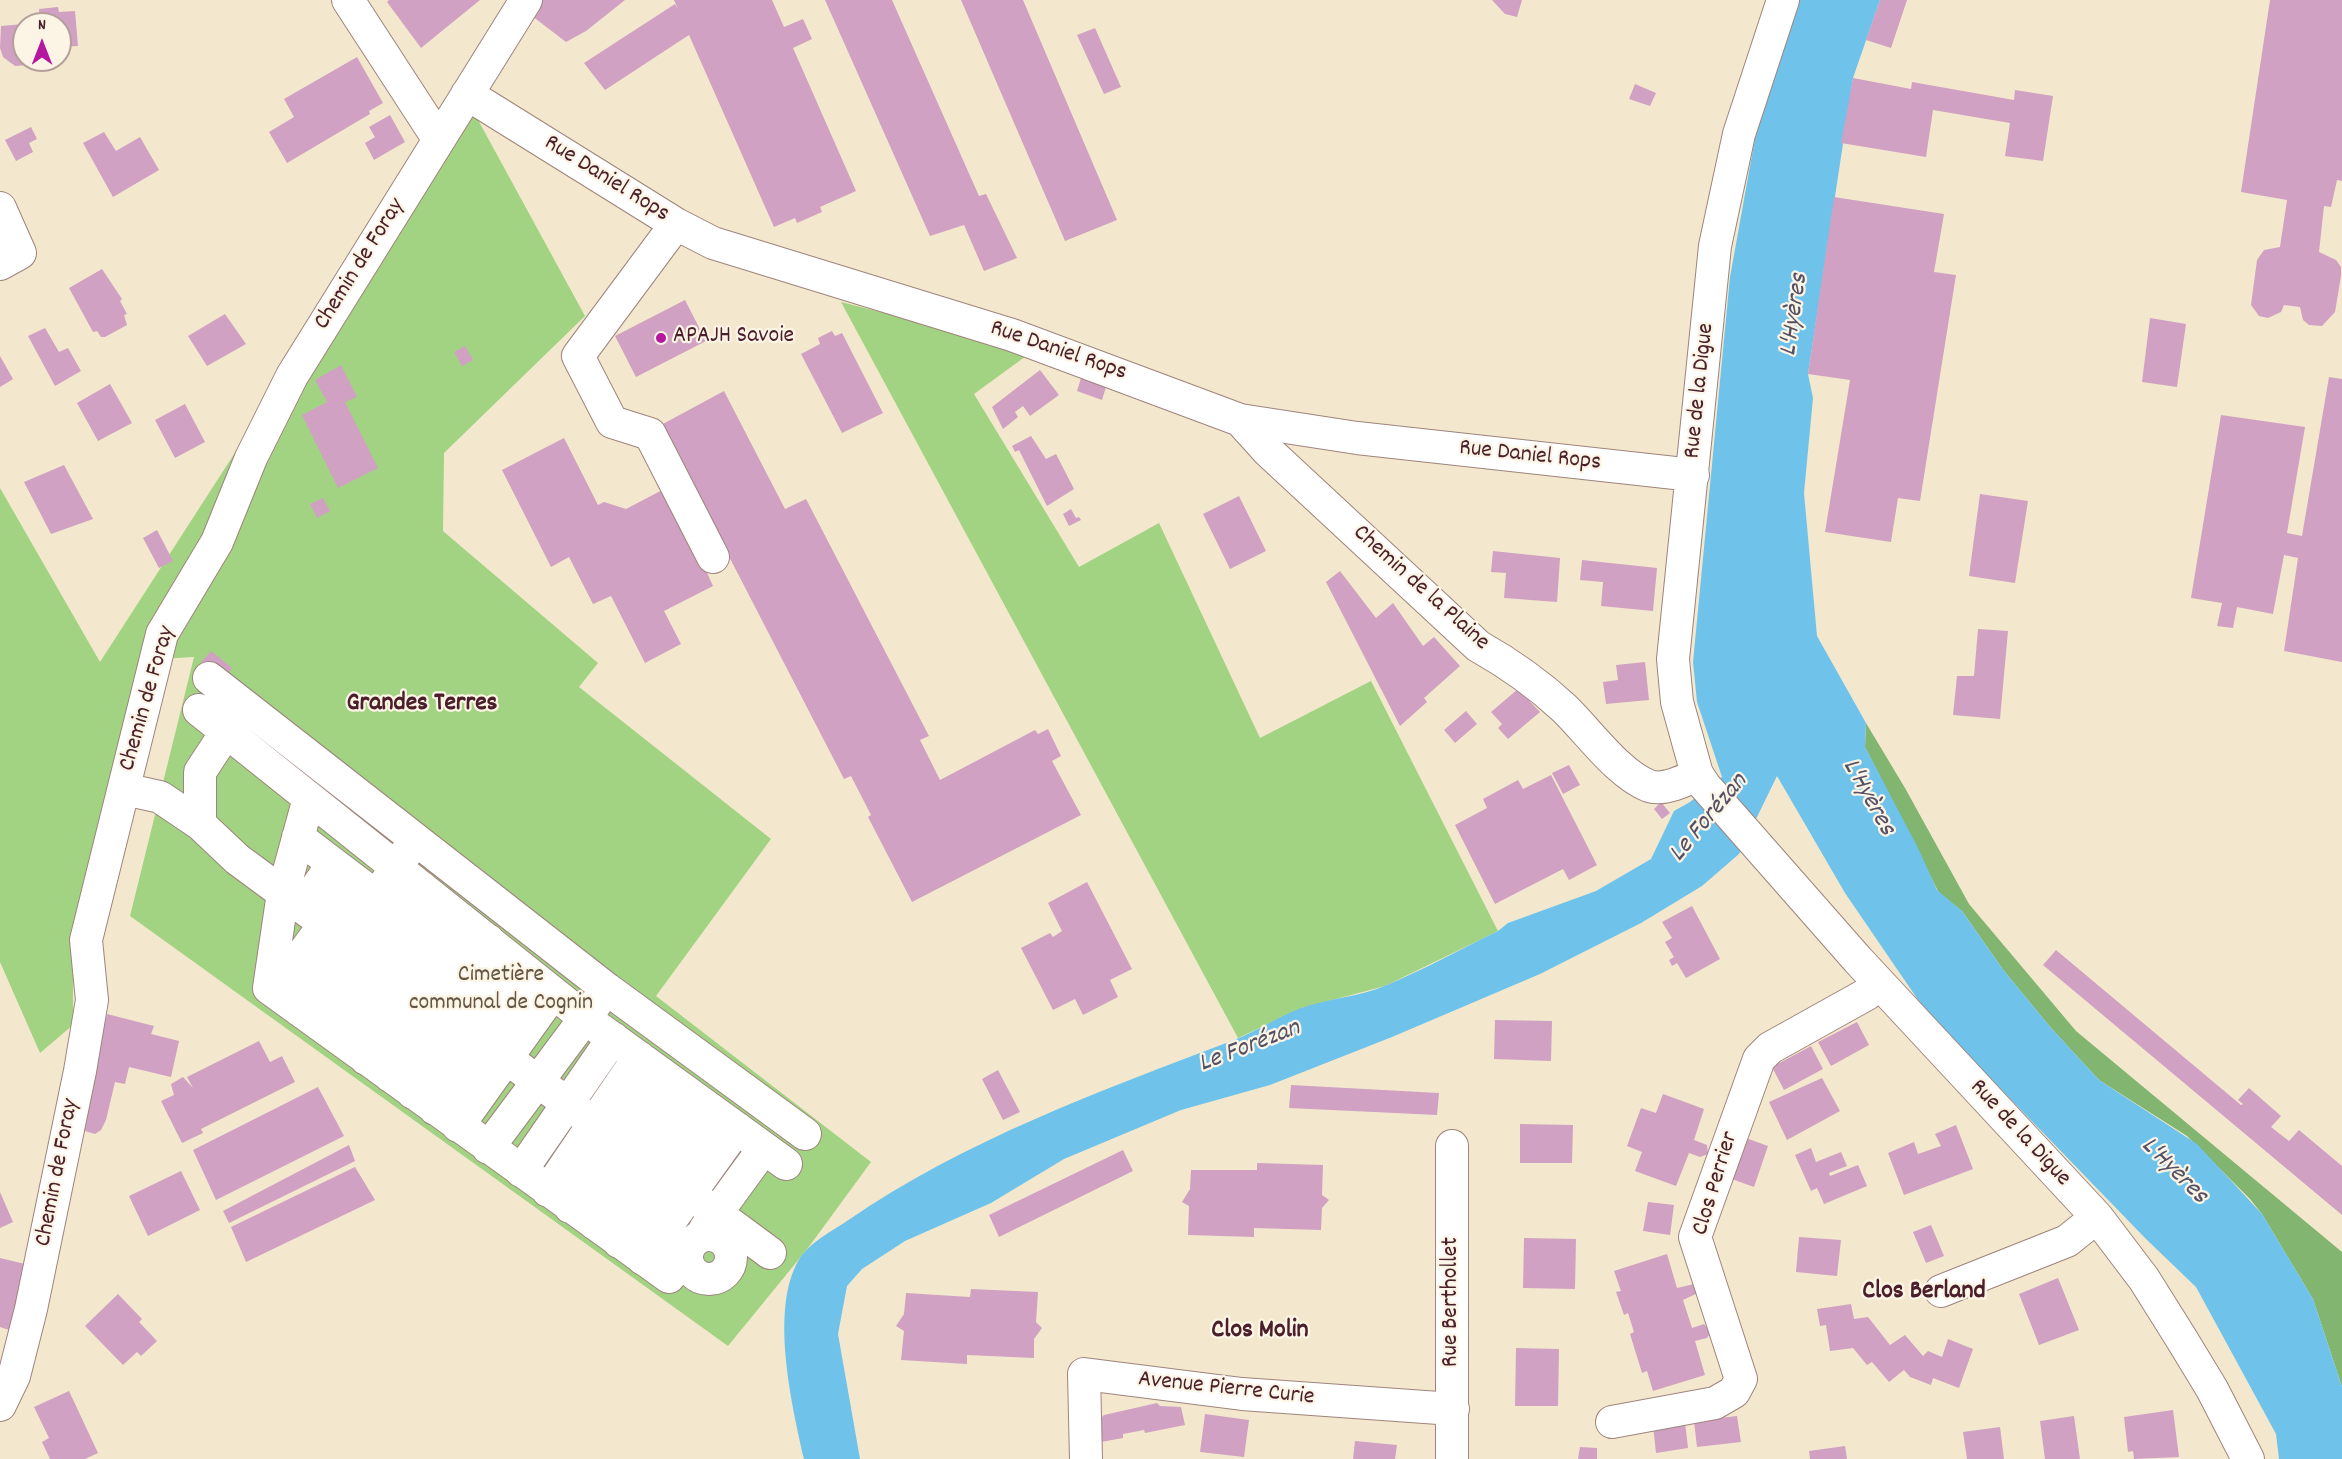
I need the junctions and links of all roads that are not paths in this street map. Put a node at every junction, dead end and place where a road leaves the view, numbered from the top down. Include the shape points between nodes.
1 (348, 0) edge
2 (526, 0) edge
3 (1783, 0) edge
4 (467, 94) junction
5 (439, 140) junction
6 (0, 208) edge
7 (676, 224) junction
8 (0, 264) edge
9 (1240, 420) junction
10 (1693, 475) junction
11 (713, 557) dead end
12 (208, 678) dead end
13 (243, 705) junction
14 (199, 710) dead end
15 (226, 732) junction
16 (1701, 780) junction
17 (124, 789) junction
18 (309, 798) junction
19 (200, 824) junction
20 (298, 837) junction
21 (415, 839) junction
22 (396, 867) junction
23 (355, 880) junction
24 (464, 922) junction
25 (394, 974) junction
26 (1878, 982) junction
27 (543, 985) junction
28 (607, 989) junction
29 (586, 1019) junction
30 (613, 1038) junction
31 (367, 1059) junction
32 (651, 1066) junction
33 (539, 1080) junction
34 (568, 1102) junction
35 (700, 1102) junction
36 (737, 1128) junction
37 (606, 1130) junction
38 (805, 1134) dead end
39 (1452, 1146) dead end
40 (488, 1148) junction
41 (521, 1172) junction
42 (666, 1175) junction
43 (716, 1213) junction
44 (2097, 1217) junction
45 (595, 1224) junction
46 (770, 1253) dead end
47 (1941, 1291) dead end
48 (0, 1406) edge
49 (1453, 1409) junction
50 (1612, 1422) dead end
51 (1086, 1459) edge
52 (1452, 1459) edge
53 (2248, 1459) edge

1 - 5 street
2 - 4 street, Chemin de Foray
3 - 10 street, Rue de la Digue via 1739,134 1715,246
4 - 5 street, Chemin de Foray
4 - 7 street, Rue Daniel Rops
5 - 17 street, Chemin de Foray via 292,376 251,458 217,542 162,634
6 - 8 street via 20,253
7 - 9 street, Rue Daniel Rops via 713,243 1012,334
7 - 11 street via 578,356 612,422 650,434
9 - 10 street, Rue Daniel Rops via 1357,438
9 - 16 street, Chemin de la Plaine via 1268,451 1478,646 1519,669 1631,775 1651,787
10 - 16 street, Rue de la Digue via 1673,659 1677,702
12 - 13 street
13 - 15 street
13 - 21 street
14 - 15 street
15 - 18 street
15 - 19 street via 200,772
16 - 26 street, Rue de la Digue
17 - 19 street via 160,797
17 - 48 street, Chemin de Foray via 86,940 92,1000 78,1082 31,1309 14,1376
18 - 20 street
18 - 22 street
19 - 25 street via 237,859
20 - 23 street
20 - 25 street
21 - 22 street
21 - 28 street
22 - 23 street
22 - 24 street
23 - 25 street
23 - 25 street
24 - 25 street
24 - 25 street
24 - 25 street
24 - 27 street
25 - 27 street
25 - 31 street
25 - 31 street
25 - 31 street
25 - 31 street
25 - 31 street
25 - 31 street via 269,988
25 - 33 street
26 - 44 street, Rue de la Digue
26 - 50 street, Clos Perrier via 1867,994 1770,1048 1759,1059 1695,1237 1741,1379 1734,1392 1695,1407
27 - 29 street
28 - 29 street
28 - 38 street
29 - 30 street
29 - 33 street
30 - 32 street
30 - 34 street
31 - 40 street
32 - 35 street
32 - 37 street
33 - 34 street
33 - 40 street
34 - 37 street
34 - 41 street
35 - 36 street
35 - 42 street
36 - 42 street
36 - 43 street via 775,1156
37 - 42 street
37 - 45 street
39 - 49 street, Rue Berthollet
40 - 41 street
41 - 45 street
42 - 43 street
42 - 45 street
42 - 45 street
43 - 45 street via 669,1277
43 - 46 street
44 - 47 street via 2067,1241
44 - 53 street, Rue de la Digue via 2144,1279 2181,1338
49 - 51 street, Avenue Pierre Curie via 1242,1394 1084,1374
49 - 52 street, Rue Berthollet

